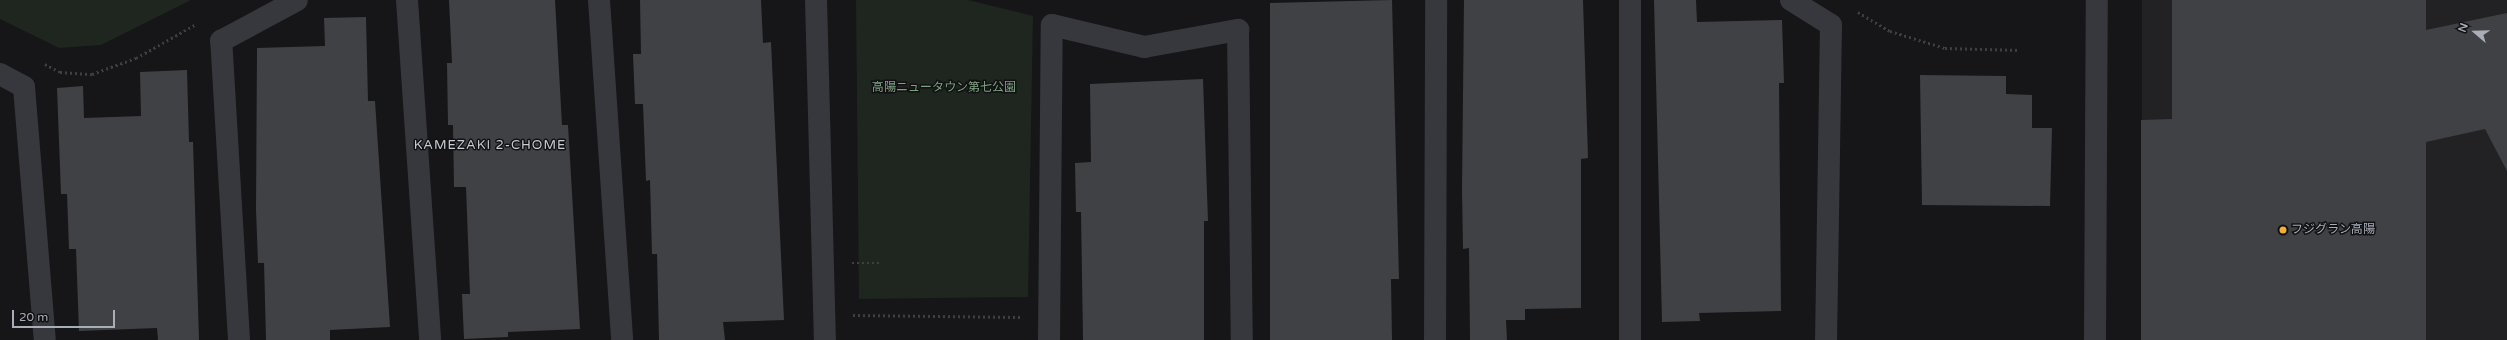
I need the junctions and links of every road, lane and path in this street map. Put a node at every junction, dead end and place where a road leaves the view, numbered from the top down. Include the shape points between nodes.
1 (297, 0) edge
2 (407, 0) edge
3 (599, 0) edge
4 (816, 0) edge
5 (1436, 0) edge
6 (1630, 0) edge
7 (1791, 0) edge
8 (2097, 0) edge
9 (1854, 10) dead end
10 (198, 23) dead end
11 (2020, 50) dead end
12 (40, 62) dead end
13 (0, 74) edge
14 (850, 263) dead end
15 (879, 263) dead end
16 (851, 315) dead end
17 (1049, 318) junction
18 (45, 340) edge
19 (240, 340) edge
20 (430, 340) edge
21 (622, 340) edge
22 (825, 340) edge
23 (1048, 340) edge
24 (1242, 340) edge
25 (1435, 340) edge
26 (1630, 340) edge
27 (1826, 340) edge
28 (2095, 340) edge

1 - 19 street via 221,41
2 - 20 street
3 - 21 street
4 - 22 street
5 - 25 street
6 - 26 street
7 - 27 street via 1831,25
8 - 28 street
9 - 11 path via 1890,32 1945,48
10 - 12 path via 136,58 92,74 60,72
13 - 18 street via 24,87
14 - 15 path
16 - 17 path
17 - 23 street
17 - 24 street via 1052,25 1144,47 1238,30

